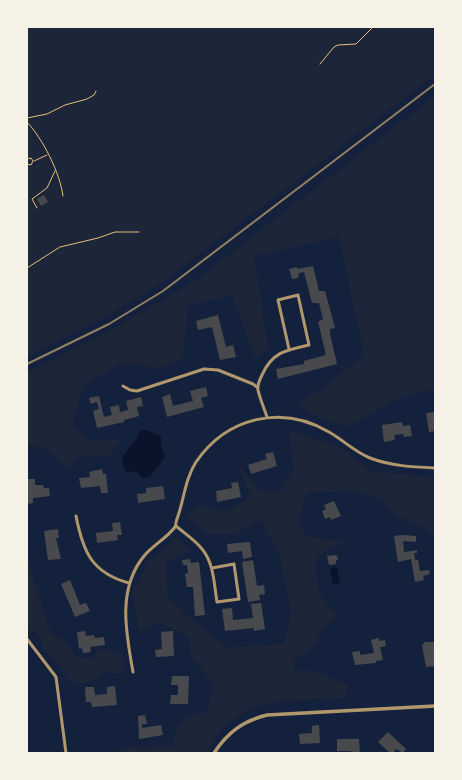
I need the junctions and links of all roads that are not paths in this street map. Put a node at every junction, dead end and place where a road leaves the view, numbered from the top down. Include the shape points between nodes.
1 (289, 349) junction
2 (123, 386) dead end
3 (258, 389) junction
4 (267, 417) junction
5 (435, 468) edge
6 (76, 516) dead end
7 (176, 526) junction
8 (212, 568) junction
9 (129, 583) junction
10 (27, 639) edge
11 (134, 672) dead end
12 (435, 706) edge
13 (66, 753) edge
14 (214, 753) edge

1 - 1 street via 278,300 298,295 309,345
1 - 3 street via 274,356 267,363
2 - 3 street via 137,391 211,369 253,384
3 - 4 street
4 - 5 street via 286,417 316,425 357,452 388,464
4 - 7 street via 237,425 225,432 196,462 189,475
6 - 9 street via 80,535 94,563 103,573
7 - 8 street via 202,549
7 - 9 street via 144,556 136,566
8 - 8 street via 216,602 239,599 234,564
9 - 11 street via 126,626
10 - 13 street via 56,677
12 - 14 street via 267,715 242,724 227,736

